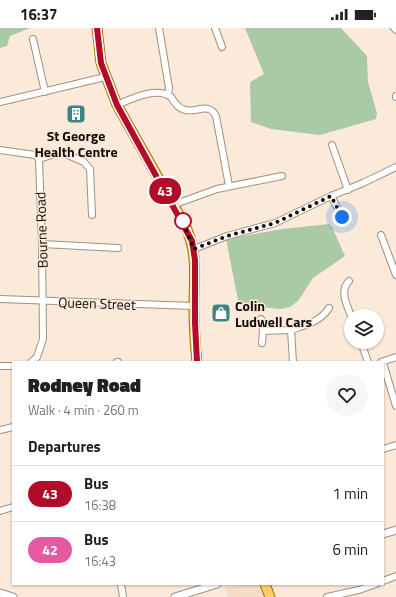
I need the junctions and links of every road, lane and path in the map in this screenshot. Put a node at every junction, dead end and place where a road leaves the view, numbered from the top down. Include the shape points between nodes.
1 (97, 28) edge
2 (159, 28) edge
3 (215, 28) edge
4 (394, 28) edge
5 (396, 30) edge
6 (33, 39) dead end
7 (222, 47) dead end
8 (105, 77) junction
9 (44, 92) junction
10 (168, 95) junction
11 (0, 102) edge
12 (117, 105) junction
13 (332, 145) dead end
14 (0, 150) edge
15 (39, 159) junction
16 (396, 168) edge
17 (282, 176) dead end
18 (229, 186) junction
19 (348, 190) junction
20 (331, 196) junction
21 (173, 205) junction
22 (92, 215) dead end
23 (342, 217) dead end
24 (381, 235) dead end
25 (42, 244) junction
26 (118, 248) dead end
27 (194, 249) junction
28 (393, 259) edge
29 (396, 275) edge
30 (349, 281) dead end
31 (0, 299) edge
32 (43, 301) junction
33 (194, 306) junction
34 (329, 308) dead end
35 (349, 309) edge
36 (261, 319) dead end
37 (291, 330) junction
38 (263, 331) junction
39 (262, 343) dead end
40 (363, 349) edge
41 (396, 357) edge
42 (32, 361) edge
43 (197, 361) edge
44 (293, 361) edge
45 (368, 361) edge
46 (384, 361) edge
47 (0, 366) edge
48 (12, 366) edge
49 (384, 368) edge
50 (396, 406) edge
51 (12, 427) edge
52 (0, 430) edge
53 (396, 444) edge
54 (384, 449) edge
55 (12, 507) edge
56 (0, 511) edge
57 (396, 530) edge
58 (384, 534) edge
59 (396, 576) edge
60 (384, 581) edge
61 (121, 585) edge
62 (214, 585) edge
63 (265, 585) edge
64 (373, 585) edge
65 (0, 593) edge
66 (13, 597) edge
67 (123, 597) edge
68 (175, 597) edge
69 (270, 597) edge
70 (327, 597) edge

1 - 8 main road
2 - 10 street
3 - 7 street
4 - 5 street
6 - 9 street
8 - 9 street
8 - 12 main road
9 - 11 street
10 - 12 street via 149,94
10 - 18 street via 181,110 212,110
12 - 21 main road
13 - 19 street
14 - 15 street via 35,155
15 - 22 street via 61,152 84,162 90,169
15 - 25 street, Bourne Road
16 - 19 street
17 - 18 street
18 - 21 street
19 - 20 street
20 - 23 street
20 - 27 street via 275,223 227,236
21 - 27 main road via 186,227
24 - 28 street
25 - 26 street
25 - 32 street, Bourne Road
27 - 33 main road
28 - 29 street
30 - 35 street via 344,289 344,297
31 - 32 street, Queen Street
32 - 33 street, Queen Street
32 - 42 street, Bourne Road via 43,339 37,357
33 - 43 main road
34 - 37 street via 318,321
36 - 38 street
37 - 38 street
37 - 44 street
38 - 39 street
40 - 45 street
41 - 46 street
47 - 48 street
49 - 50 street
51 - 52 street
53 - 54 street
55 - 56 street
57 - 58 street
59 - 60 street
61 - 67 street
62 - 68 street
63 - 69 main road
64 - 70 street
65 - 66 street

